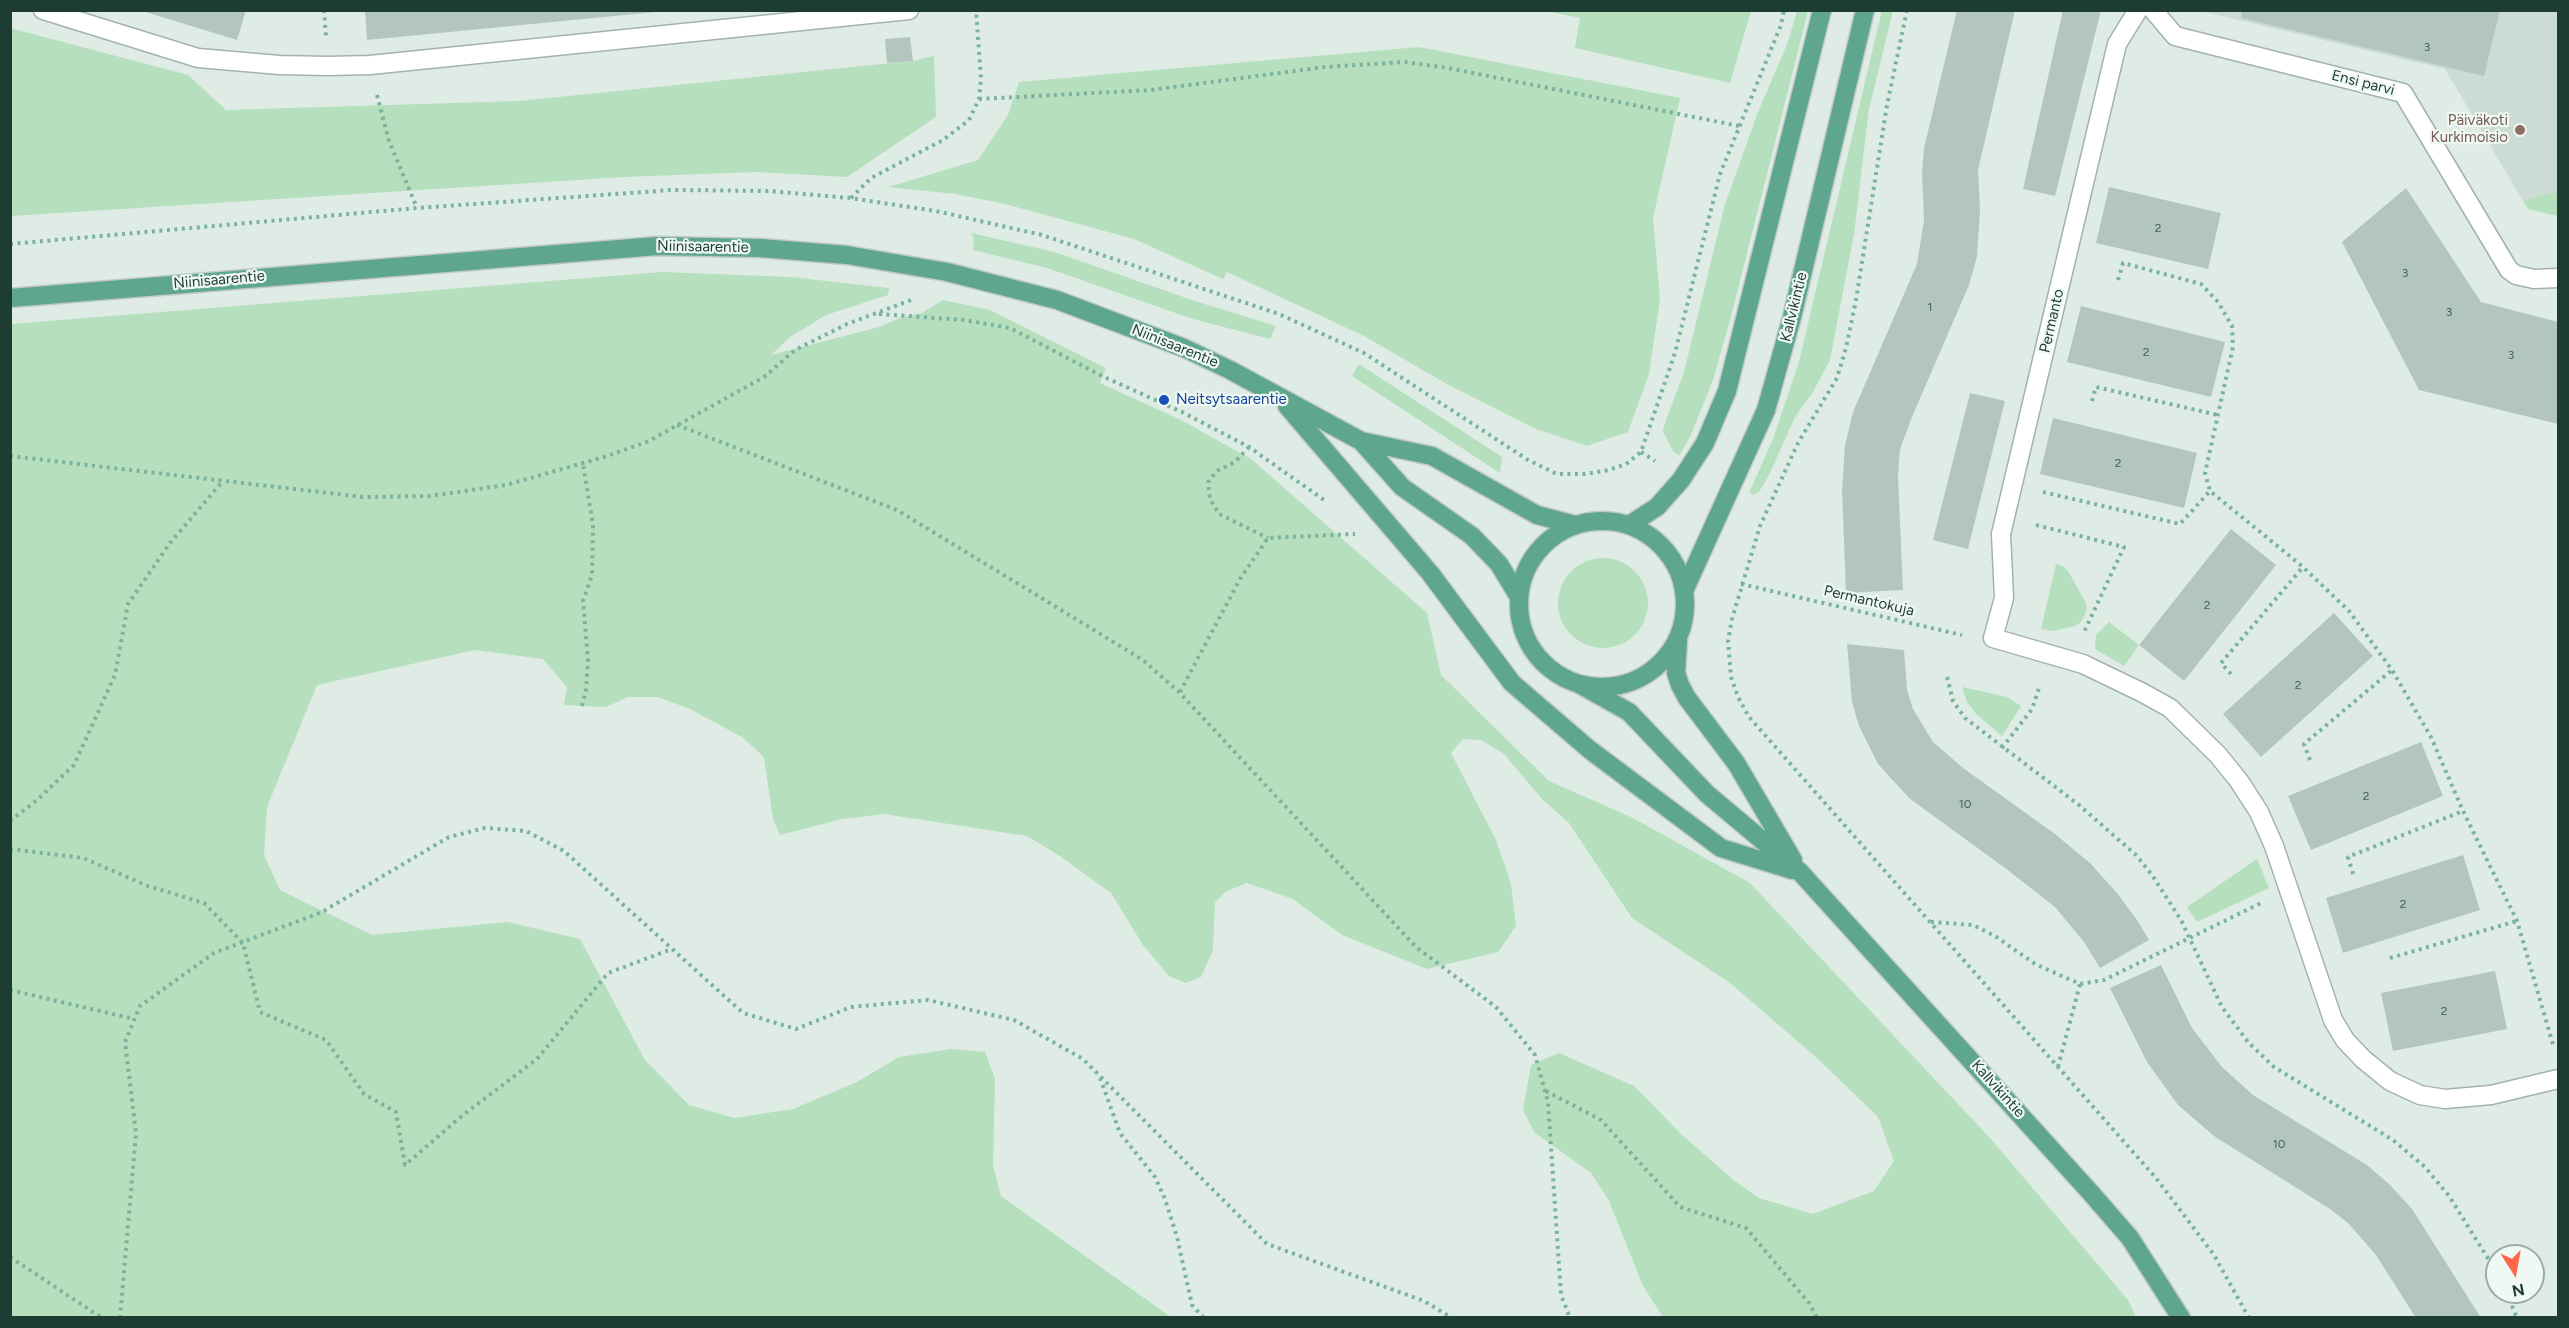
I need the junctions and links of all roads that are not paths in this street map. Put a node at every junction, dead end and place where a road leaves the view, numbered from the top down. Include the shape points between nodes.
1 (44, 10) edge
2 (909, 10) edge
3 (1822, 10) edge
4 (1865, 10) edge
5 (2138, 10) edge
6 (2153, 10) edge
7 (882, 12) edge
8 (2559, 278) edge
9 (10, 298) edge
10 (1278, 395) junction
11 (1361, 441) junction
12 (1575, 525) junction
13 (1629, 525) junction
14 (1684, 591) junction
15 (1519, 597) junction
16 (1678, 637) junction
17 (1580, 684) junction
18 (1800, 872) junction
19 (2559, 1079) edge
20 (2181, 1317) edge

1 - 7 street via 198,58 279,65 370,65
2 - 7 street
3 - 13 main road via 1727,391 1705,443 1681,480 1658,507
4 - 14 main road, Kallvikintie via 1766,410
5 - 19 street, Permanto via 2116,45 2001,534 2004,598 1993,638 2072,660 2170,708 2218,755 2259,812 2274,846 2333,1020 2363,1059 2391,1081 2420,1095 2445,1099 2491,1095
6 - 8 street, Ensi parvi via 2175,36 2403,93 2509,270 2534,279
9 - 10 main road, Niinisaarentie via 657,246 749,247 847,255 947,272 1057,300 1184,348
10 - 11 main road, Niinisaarentie
10 - 18 main road via 1430,573 1512,683 1549,717 1721,848
11 - 12 main road, Niinisaarentie via 1432,456 1537,515
11 - 15 main road, Niinisaarentie via 1402,487 1472,536 1499,564
12 - 13 main road via 1602,520
12 - 15 main road via 1554,536 1536,553 1524,574
13 - 14 main road via 1666,550
14 - 16 main road via 1684,615
15 - 17 main road via 1521,626 1534,651 1554,672
16 - 17 main road via 1666,657 1648,673 1627,683 1603,687
16 - 18 main road, Kallvikintie via 1676,673 1680,685 1737,763
17 - 18 main road, Kallvikintie via 1629,712 1707,794
18 - 20 main road, Kallvikintie via 2091,1192 2130,1238

